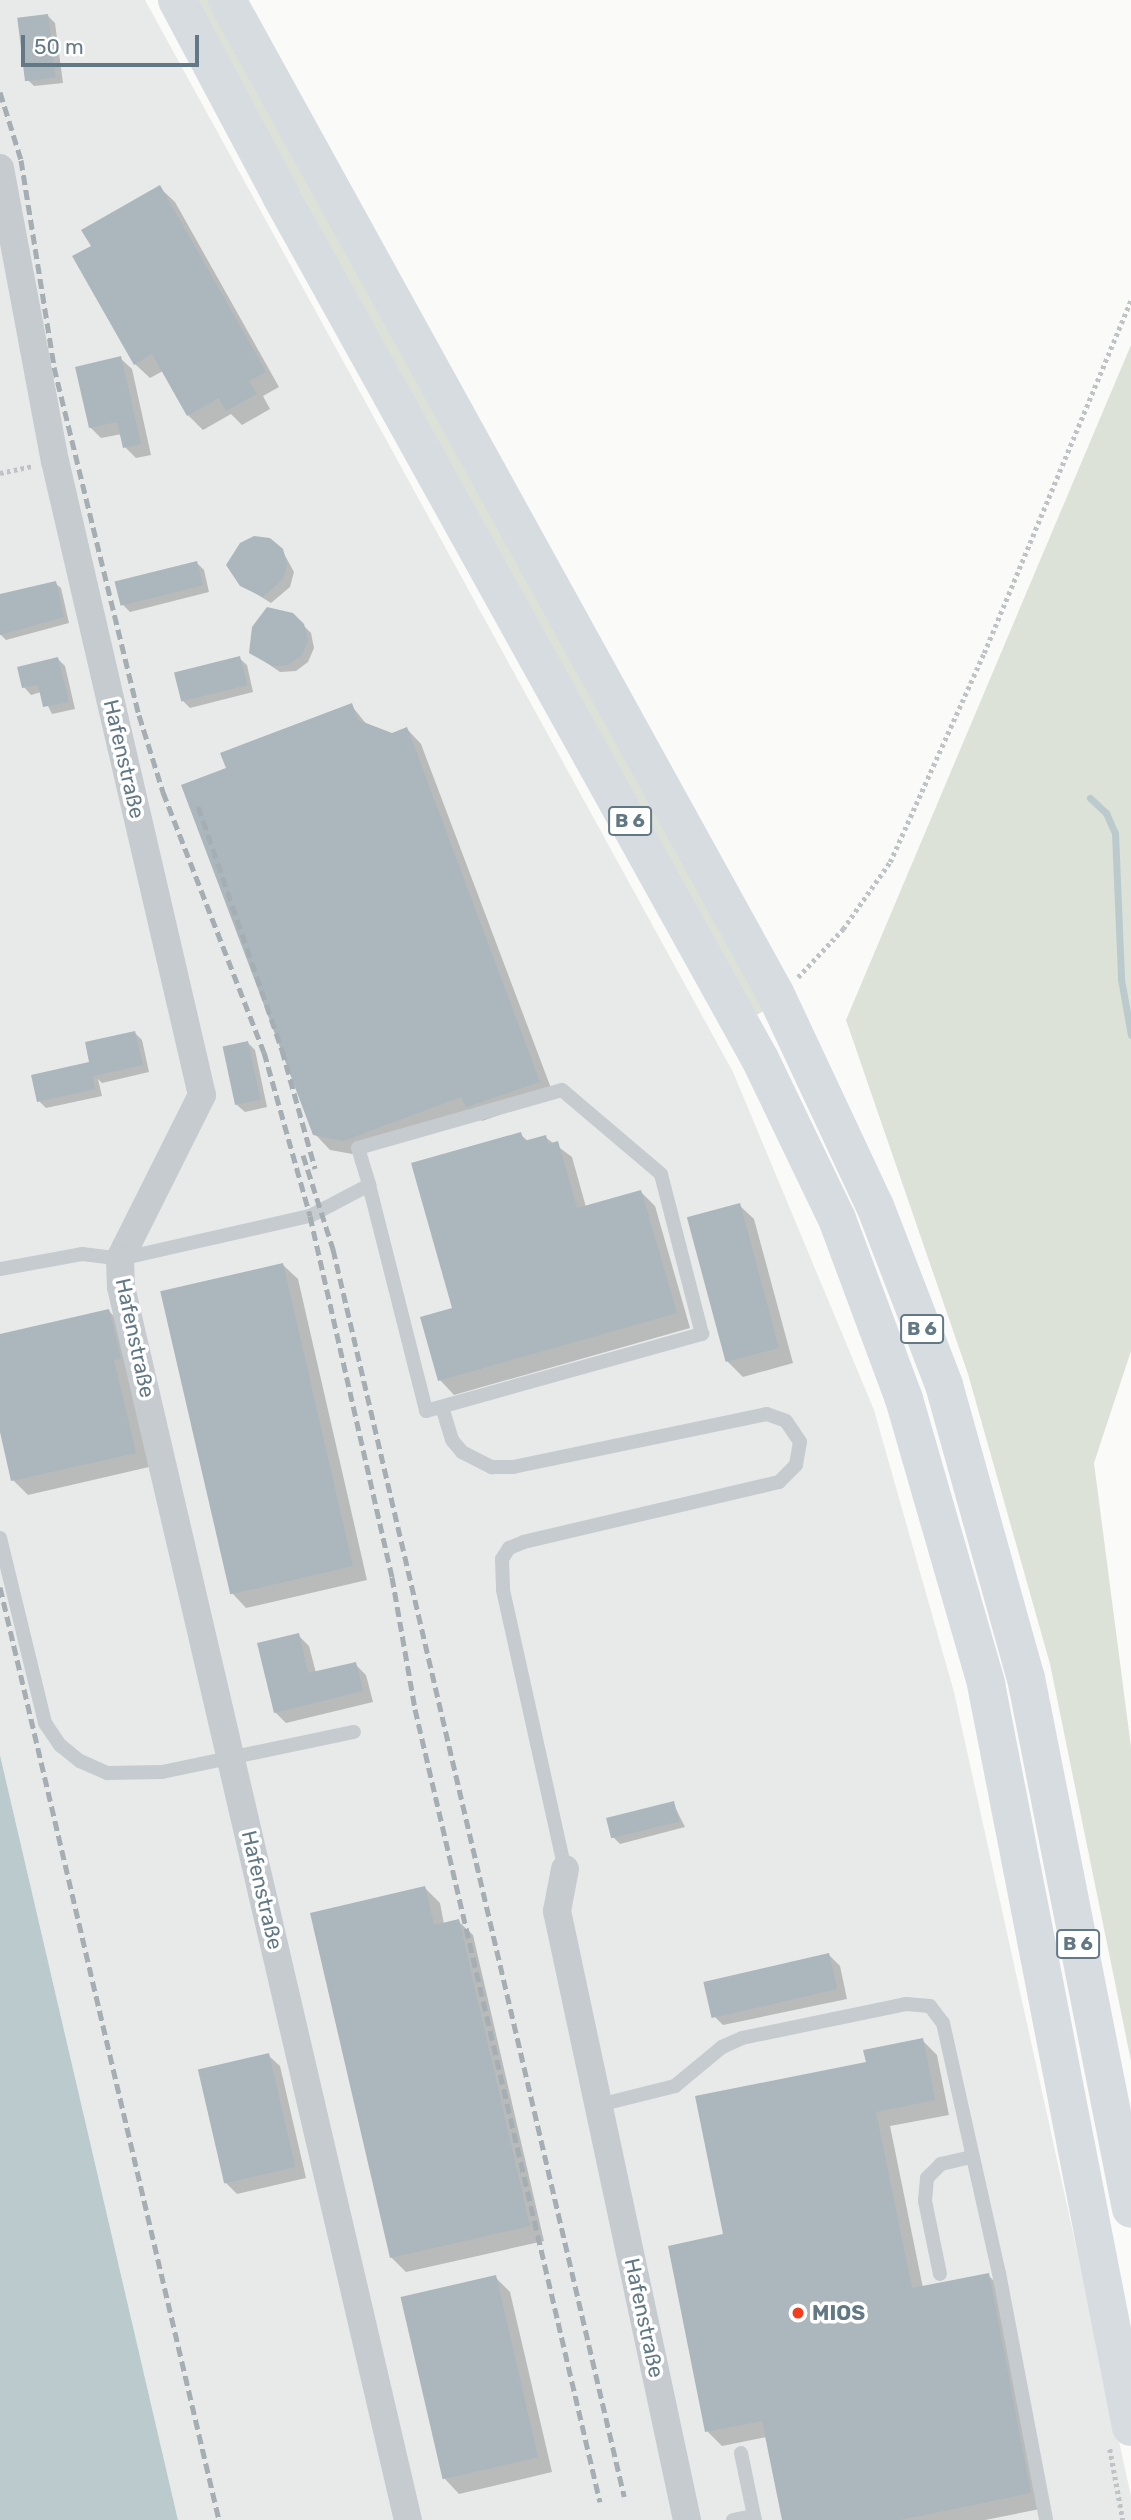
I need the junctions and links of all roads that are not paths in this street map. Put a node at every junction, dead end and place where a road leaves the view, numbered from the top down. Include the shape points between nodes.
1 (177, 0) edge
2 (227, 0) edge
3 (0, 168) edge
4 (369, 1185) junction
5 (120, 1259) junction
6 (0, 1269) edge
7 (442, 1407) junction
8 (0, 1538) edge
9 (354, 1731) dead end
10 (231, 1755) junction
11 (565, 1868) joint
12 (599, 2105) junction
13 (971, 2157) junction
14 (1131, 2209) edge
15 (940, 2273) dead end
16 (1119, 2431) edge
17 (741, 2453) dead end
18 (754, 2518) edge
19 (408, 2520) edge
20 (687, 2520) edge
21 (733, 2520) edge
22 (1046, 2520) edge

1 - 16 main road, B 6 via 760,1059 837,1219 905,1399 986,1684
2 - 14 main road, B 6 via 776,995 875,1206 944,1385 1026,1678
3 - 5 street, Hafenstraße via 55,461 202,1095
4 - 5 lane via 310,1216
4 - 7 lane via 426,1411
4 - 7 lane via 358,1148 562,1090 661,1174 702,1334
5 - 6 lane via 60,1256
5 - 10 street, Hafenstraße via 121,1287
7 - 11 lane via 452,1440 462,1452 492,1467 513,1467 767,1413 786,1421 800,1442 796,1465 779,1482 524,1542 509,1548 502,1559 503,1590
8 - 10 lane via 46,1723 60,1745 80,1761 107,1773 138,1775
9 - 10 lane
10 - 19 street, Hafenstraße
11 - 12 street, Hafenstraße via 556,1911
12 - 13 lane via 675,2086 722,2047 742,2038 922,2004 930,2006 943,2023
12 - 20 street, Hafenstraße
13 - 15 lane via 941,2164 927,2178 925,2201
13 - 22 lane via 999,2273
17 - 18 lane
18 - 21 lane

